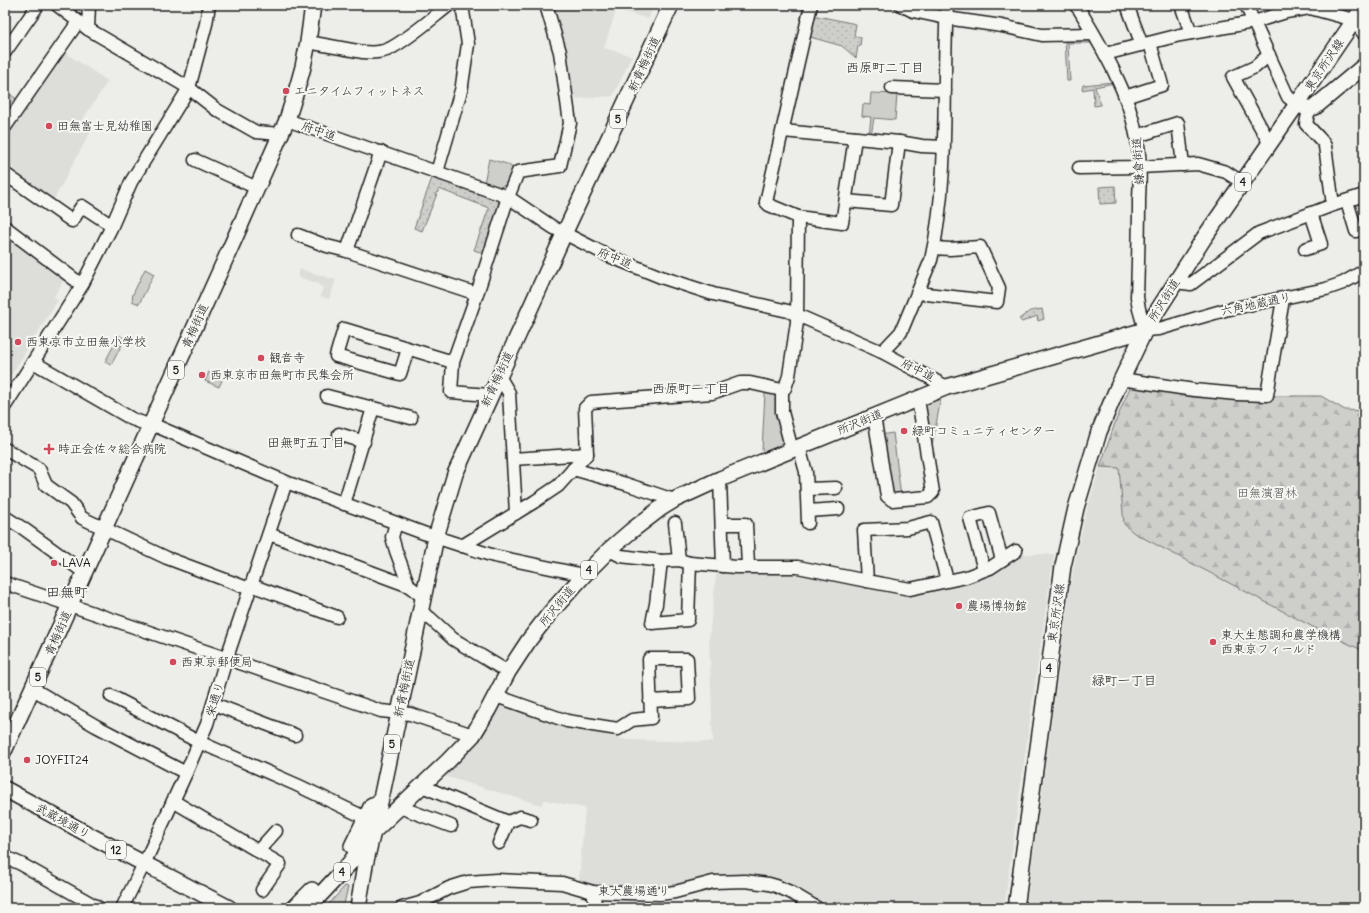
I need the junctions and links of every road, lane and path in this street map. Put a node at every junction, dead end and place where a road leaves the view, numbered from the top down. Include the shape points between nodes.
1 (38, 5) edge
2 (58, 5) edge
3 (89, 5) edge
4 (208, 5) edge
5 (313, 5) edge
6 (449, 5) edge
7 (462, 5) edge
8 (546, 5) edge
9 (671, 5) edge
10 (811, 5) edge
11 (947, 5) edge
12 (1075, 5) edge
13 (1127, 5) edge
14 (1181, 5) edge
15 (1246, 5) edge
16 (903, 6) edge
17 (1364, 6) edge
18 (1335, 10) edge
19 (946, 18) junction
20 (1354, 20) junction
21 (1254, 22) junction
22 (83, 25) junction
23 (1192, 33) junction
24 (1093, 34) junction
25 (1364, 34) edge
26 (308, 42) junction
27 (1146, 44) junction
28 (5, 52) edge
29 (1105, 54) junction
30 (1269, 55) junction
31 (1364, 66) edge
32 (189, 88) junction
33 (892, 88) dead end
34 (945, 90) junction
35 (1125, 97) junction
36 (1303, 106) junction
37 (287, 120) junction
38 (5, 127) edge
39 (784, 131) junction
40 (280, 134) junction
41 (1137, 136) junction
42 (855, 138) junction
43 (899, 142) junction
44 (1270, 144) junction
45 (944, 147) junction
46 (381, 152) junction
47 (195, 160) dead end
48 (1183, 165) junction
49 (1139, 167) junction
50 (1079, 168) dead end
51 (437, 172) junction
52 (5, 174) edge
53 (1243, 183) junction
54 (257, 188) junction
55 (1364, 196) edge
56 (508, 197) junction
57 (846, 200) junction
58 (1347, 201) junction
59 (1333, 205) junction
60 (1311, 213) junction
61 (798, 216) junction
62 (111, 225) junction
63 (5, 227) edge
64 (1364, 229) edge
65 (564, 234) junction
66 (298, 235) dead end
67 (934, 248) junction
68 (1305, 249) dead end
69 (347, 251) junction
70 (1364, 271) edge
71 (1175, 282) junction
72 (82, 285) junction
73 (918, 293) junction
74 (478, 294) junction
75 (1283, 299) junction
76 (798, 316) junction
77 (1145, 330) junction
78 (408, 349) junction
79 (882, 352) junction
80 (33, 362) junction
81 (453, 362) junction
82 (499, 376) junction
83 (1121, 379) junction
84 (947, 387) junction
85 (782, 390) junction
86 (489, 395) junction
87 (327, 396) dead end
88 (918, 399) junction
89 (5, 406) edge
90 (374, 408) junction
91 (874, 416) junction
92 (410, 418) dead end
93 (151, 425) junction
94 (339, 434) dead end
95 (364, 442) junction
96 (795, 448) junction
97 (5, 449) edge
98 (587, 454) junction
99 (513, 459) junction
100 (573, 469) junction
101 (720, 479) junction
102 (286, 482) junction
103 (836, 488) dead end
104 (807, 489) junction
105 (674, 500) junction
106 (344, 504) junction
107 (838, 509) dead end
108 (808, 511) junction
109 (516, 513) junction
110 (6, 519) edge
111 (396, 523) junction
112 (675, 523) dead end
113 (808, 523) dead end
114 (722, 524) junction
115 (104, 529) junction
116 (268, 534) junction
117 (436, 538) junction
118 (462, 546) junction
119 (609, 550) junction
120 (1016, 551) dead end
121 (1002, 560) junction
122 (661, 561) junction
123 (685, 561) junction
124 (724, 566) junction
125 (748, 566) junction
126 (984, 570) junction
127 (85, 573) junction
128 (584, 575) junction
129 (947, 580) junction
130 (867, 581) junction
131 (5, 583) edge
132 (409, 586) junction
133 (251, 587) junction
134 (70, 604) junction
135 (422, 604) junction
136 (337, 617) dead end
137 (227, 659) junction
138 (508, 672) junction
139 (33, 689) junction
140 (111, 696) dead end
141 (496, 696) junction
142 (650, 701) junction
143 (214, 704) junction
144 (398, 713) junction
145 (295, 735) dead end
146 (472, 735) junction
147 (199, 742) junction
148 (5, 749) edge
149 (186, 773) junction
150 (386, 775) junction
151 (422, 786) junction
152 (5, 789) edge
153 (382, 794) junction
154 (173, 801) junction
155 (400, 806) junction
156 (366, 818) junction
157 (531, 820) dead end
158 (508, 822) junction
159 (451, 826) dead end
160 (276, 831) dead end
161 (372, 833) junction
162 (499, 843) dead end
163 (352, 846) junction
164 (258, 851) junction
165 (5, 856) edge
166 (144, 864) junction
167 (262, 890) dead end
168 (593, 892) junction
169 (420, 905) edge
170 (99, 908) edge
171 (122, 908) edge
172 (229, 908) edge
173 (294, 908) edge
174 (308, 908) edge
175 (358, 908) edge
176 (402, 908) edge
177 (596, 908) edge
178 (817, 908) edge
179 (1016, 908) edge

1 - 28 street
2 - 22 street
3 - 22 street
4 - 32 street via 206,24
5 - 26 main road, 青梅街道 / 5
6 - 26 street via 419,29 384,51 363,52
7 - 51 street via 468,44 462,86
8 - 56 street via 560,52 570,123 560,166 518,172
9 - 65 main road, 新青梅街道 / 5
10 - 39 street
11 - 19 street
12 - 24 street, 鎌倉街道
13 - 27 street
14 - 23 street
15 - 21 street
16 - 19 street via 913,11
17 - 20 main road, 東京所沢線 / 4
18 - 20 street
18 - 21 street via 1310,8
19 - 24 street via 1042,35
19 - 34 street
20 - 25 street
20 - 36 main road, 東京所沢線 / 4
21 - 23 street
21 - 30 street
22 - 32 street
22 - 38 street
23 - 27 street
24 - 29 street, 鎌倉街道
26 - 37 main road, 青梅街道 / 5
27 - 29 street
27 - 35 street via 1162,85
29 - 35 street, 鎌倉街道
30 - 36 street via 1288,97
30 - 44 street via 1255,67 1233,77
31 - 36 main road, 所沢街道 / 4 via 1315,107
32 - 40 street via 217,110 256,132
32 - 62 street via 131,182
33 - 34 street
34 - 45 street
35 - 41 street, 鎌倉街道
36 - 44 main road, 所沢街道 / 4
36 - 59 street via 1306,124 1325,146
37 - 40 main road, 青梅街道 / 5
37 - 46 street, 府中道
39 - 42 street
39 - 61 street via 766,202
40 - 54 main road, 青梅街道 / 5
41 - 48 street via 1178,123
41 - 49 street, 鎌倉街道
42 - 43 street
42 - 57 street
43 - 45 street
43 - 57 street via 891,205
44 - 53 main road, 所沢街道 / 4
45 - 67 street via 939,221
46 - 51 street, 府中道
46 - 69 street
47 - 54 street
48 - 49 street
48 - 53 street via 1198,164 1226,172
49 - 50 street
49 - 77 street, 鎌倉街道 via 1138,297
51 - 56 street, 府中道
52 - 62 street via 72,221 82,206
53 - 71 main road, 所沢街道 / 4
54 - 93 main road, 青梅街道 / 5
55 - 58 street
56 - 65 street, 府中道
56 - 74 street
57 - 61 street via 842,223
58 - 59 street
58 - 64 street via 1356,231
59 - 60 street
60 - 68 street via 1321,244
60 - 71 street via 1259,234 1191,284
61 - 76 street
62 - 72 street
63 - 72 street
65 - 76 street, 府中道 via 609,256 667,279
65 - 82 main road, 新青梅街道 / 5
66 - 69 street
67 - 73 street
67 - 73 street via 980,247 999,288 997,302
69 - 74 street
70 - 75 street, 六角地蔵通り via 1326,289
71 - 77 main road, 所沢街道 / 4
72 - 80 street
73 - 79 street via 901,332
74 - 81 street
75 - 77 street, 六角地蔵通り via 1225,310 1159,329
75 - 83 street via 1267,395 1194,390
76 - 79 street, 府中道
76 - 85 street via 789,376
77 - 83 main road, 東京所沢線 / 4
77 - 84 main road, 所沢街道 / 4
78 - 78 street via 344,329 336,356 400,374
78 - 81 street
79 - 84 street, 府中道
80 - 89 street
80 - 93 street via 132,419
81 - 86 street via 450,392
82 - 86 main road, 新青梅街道 / 5
82 - 99 street via 509,393
83 - 179 main road, 東京所沢線 / 4 via 1091,458 1063,566
84 - 88 main road, 所沢街道 / 4
85 - 96 street via 783,417
85 - 98 street via 740,383 712,393 591,402 585,408
86 - 117 main road, 新青梅街道 / 5 via 455,474
87 - 90 street
88 - 91 main road, 所沢街道 / 4
88 - 91 street via 933,492 928,497 892,500 887,496
90 - 92 street
90 - 95 street
91 - 96 main road, 所沢街道 / 4
93 - 102 street
93 - 115 main road, 青梅街道 / 5
94 - 95 street
95 - 106 street
96 - 101 main road, 所沢街道 / 4
96 - 104 street via 806,472
97 - 115 street via 39,469 46,485 71,503 82,518
98 - 99 street
98 - 100 street
99 - 109 street
100 - 105 street
100 - 109 street via 558,486
101 - 105 main road, 所沢街道 / 4
101 - 114 street
102 - 106 street
102 - 116 street, 栄通り
103 - 104 street
104 - 108 street
105 - 119 main road, 所沢街道 / 4
106 - 111 street
107 - 108 street
108 - 113 street
109 - 118 street
110 - 127 street via 42,541
111 - 117 street
111 - 132 street via 392,537
112 - 123 street
114 - 124 street
114 - 125 street via 746,524
115 - 127 main road, 青梅街道 / 5
115 - 133 street via 168,558
116 - 132 street
116 - 133 street, 栄通り
117 - 118 street
117 - 135 main road, 新青梅街道 / 5
118 - 128 street via 494,556
119 - 122 street via 621,556
119 - 128 main road, 所沢街道 / 4
120 - 121 street
121 - 126 street
121 - 126 street via 990,513 970,518
122 - 123 street
122 - 123 street via 652,623 688,620
123 - 124 street
124 - 125 street
125 - 130 street via 798,567
126 - 129 street via 966,577
127 - 134 main road, 青梅街道 / 5
128 - 138 main road, 所沢街道 / 4 via 550,613
129 - 130 street via 910,588
129 - 130 street via 931,522 908,528 864,530
131 - 134 street
132 - 135 street
133 - 136 street
133 - 137 street, 栄通り
134 - 137 street
134 - 139 main road, 青梅街道 / 5
135 - 138 street via 430,618 454,639
135 - 144 main road, 新青梅街道 / 5
137 - 143 street, 栄通り
137 - 144 street via 381,711
138 - 141 main road, 所沢街道 / 4
139 - 148 main road, 青梅街道 / 5
139 - 149 street via 96,726
140 - 147 street
141 - 142 street via 567,721 618,729 632,720 651,718
141 - 146 main road, 所沢街道 / 4
142 - 142 street via 649,659 687,659 689,699
143 - 145 street
143 - 147 street, 栄通り
144 - 146 street via 410,714
144 - 150 main road, 新青梅街道 / 5
146 - 151 main road, 所沢街道 / 4
147 - 149 street, 栄通り
147 - 156 street
149 - 154 street, 栄通り
150 - 153 main road, 新青梅街道 / 5
150 - 156 main road, 新青梅街道 / 5
151 - 155 main road, 所沢街道 / 4
151 - 158 street
152 - 166 main road, 武蔵境通り / 12
153 - 155 main road
153 - 161 main road, 新青梅街道 / 5
154 - 164 street
154 - 166 street, 栄通り
155 - 159 street
155 - 161 main road, 所沢街道 / 4
156 - 163 main road, 新青梅街道 / 5
157 - 158 street via 520,817
158 - 162 street
160 - 164 street
161 - 163 main road, 所沢街道 / 4
161 - 174 main road, 所沢街道 / 4 via 349,864
161 - 175 main road, 新青梅街道
163 - 173 main road, 所沢街道 / 4
164 - 167 street via 280,864
165 - 170 street
166 - 171 street, 栄通り
166 - 172 main road, 武蔵境通り / 12
168 - 169 street, 東大農場通り via 562,883 496,880 468,882 449,888
168 - 177 street
168 - 178 street, 東大農場通り via 660,894 713,882 739,880 776,886
169 - 176 street, 東大農場通り

